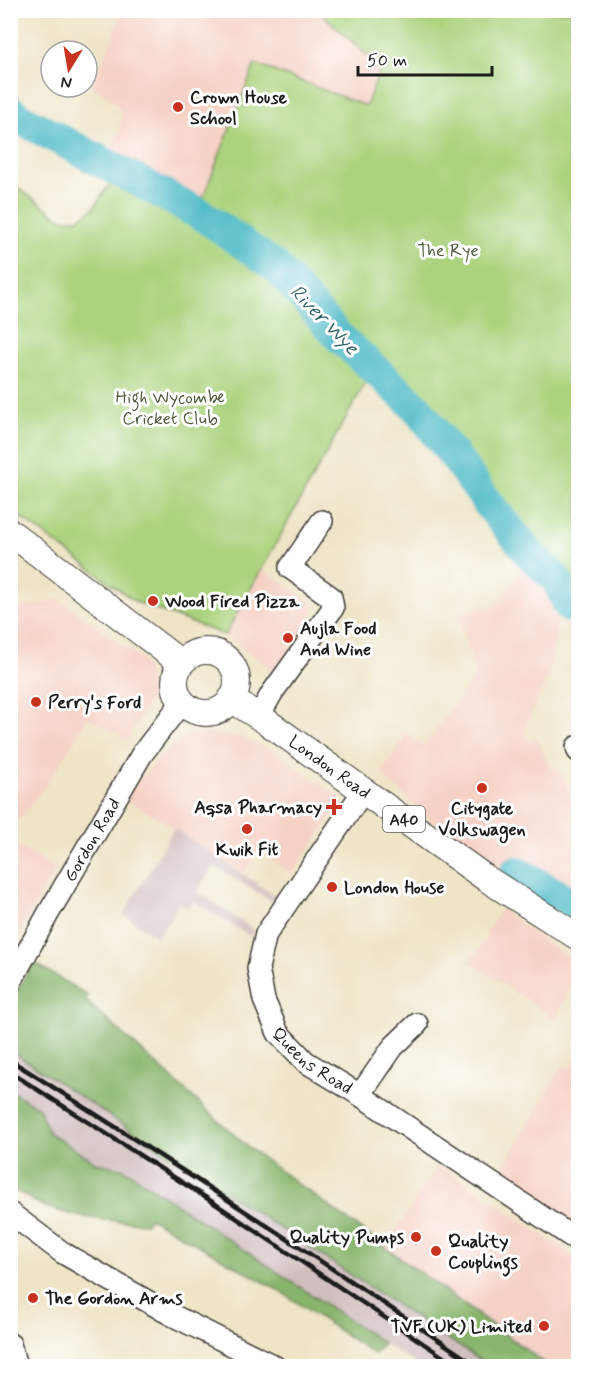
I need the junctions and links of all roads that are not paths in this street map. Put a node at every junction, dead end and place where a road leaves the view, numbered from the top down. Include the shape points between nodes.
1 (322, 521) dead end
2 (10, 532) edge
3 (181, 663) junction
4 (231, 699) junction
5 (182, 702) junction
6 (259, 716) junction
7 (364, 790) junction
8 (578, 934) edge
9 (11, 980) edge
10 (417, 1024) dead end
11 (360, 1095) junction
12 (10, 1213) edge
13 (579, 1241) edge
14 (10, 1344) edge
15 (16, 1366) edge
16 (274, 1366) edge

1 - 6 street via 290,568 331,597 333,608
2 - 3 main road
3 - 4 main road via 205,650 228,660 237,678
3 - 5 main road via 174,682
4 - 5 main road via 224,707 204,713
4 - 6 main road, London Road / A40
5 - 9 street, Gordon Road via 142,754
6 - 7 main road, London Road / A40
7 - 8 main road, London Road / A40 via 487,879
7 - 11 street, Queens Road via 266,934 258,968 264,1000 278,1033 306,1062
10 - 11 street via 393,1047
11 - 13 street, Queens Road
12 - 16 street via 63,1253 168,1313
14 - 15 street

